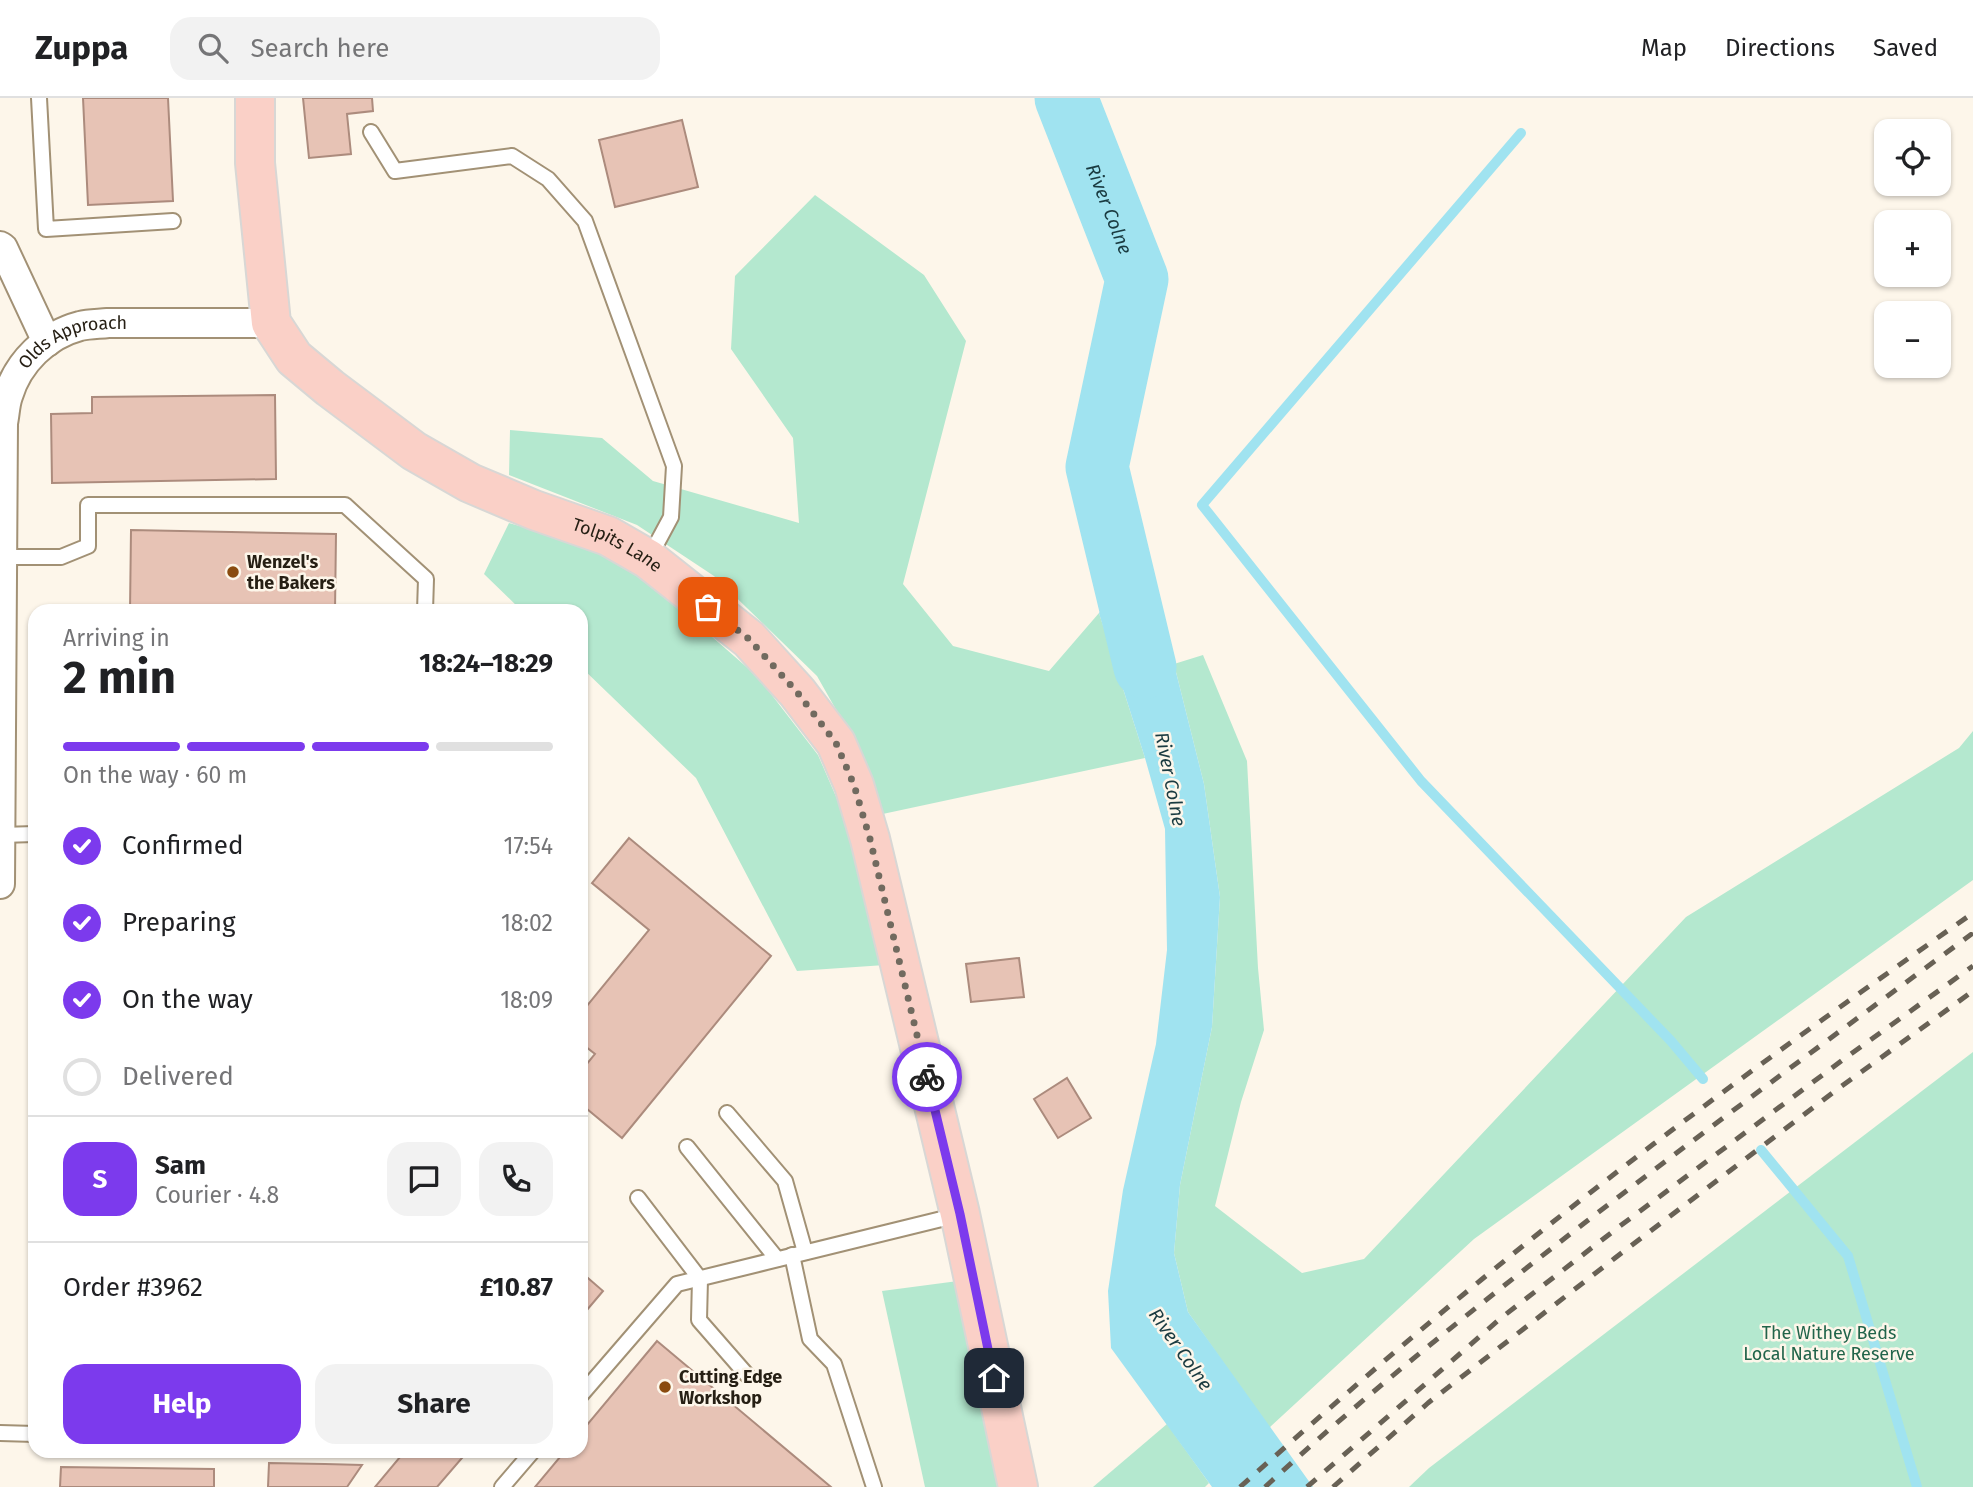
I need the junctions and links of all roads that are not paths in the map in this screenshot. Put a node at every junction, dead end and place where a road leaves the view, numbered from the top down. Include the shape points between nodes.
1 (39, 98) edge
2 (255, 98) edge
3 (371, 132) dead end
4 (173, 221) dead end
5 (0, 246) edge
6 (271, 323) junction
7 (47, 342) junction
8 (4, 557) junction
9 (648, 559) junction
10 (425, 604) edge
11 (1, 748) edge
12 (28, 834) edge
13 (1, 835) edge
14 (0, 884) edge
15 (727, 1113) dead end
16 (687, 1147) dead end
17 (638, 1198) dead end
18 (960, 1214) junction
19 (791, 1255) junction
20 (700, 1279) junction
21 (747, 1375) dead end
22 (588, 1387) edge
23 (0, 1433) edge
24 (28, 1434) edge
25 (527, 1458) edge
26 (502, 1487) edge
27 (874, 1487) edge
28 (1018, 1487) edge

1 - 4 lane via 46,229
2 - 6 main road, Tolpits Lane via 256,177
3 - 9 lane via 395,171 512,156 548,179 585,221 674,466 671,517
5 - 7 street
6 - 7 street, Olds Approach via 108,323 83,326
6 - 9 main road, Tolpits Lane via 294,358 414,451 470,483 608,536
7 - 8 street, Olds Approach via 26,360 8,396 3,423
8 - 10 lane via 61,557 88,546 89,505 345,505 426,579
8 - 11 street, Olds Approach
9 - 18 main road, Tolpits Lane via 749,639 836,743 870,839
11 - 13 street, Olds Approach
12 - 13 lane
13 - 14 street, Olds Approach
15 - 19 lane via 785,1181
16 - 19 lane
17 - 20 lane
18 - 19 lane
18 - 28 main road, Tolpits Lane
19 - 20 lane
19 - 27 lane via 810,1339 834,1364
20 - 21 lane via 699,1320
20 - 22 lane via 677,1284
23 - 24 lane
25 - 26 lane

